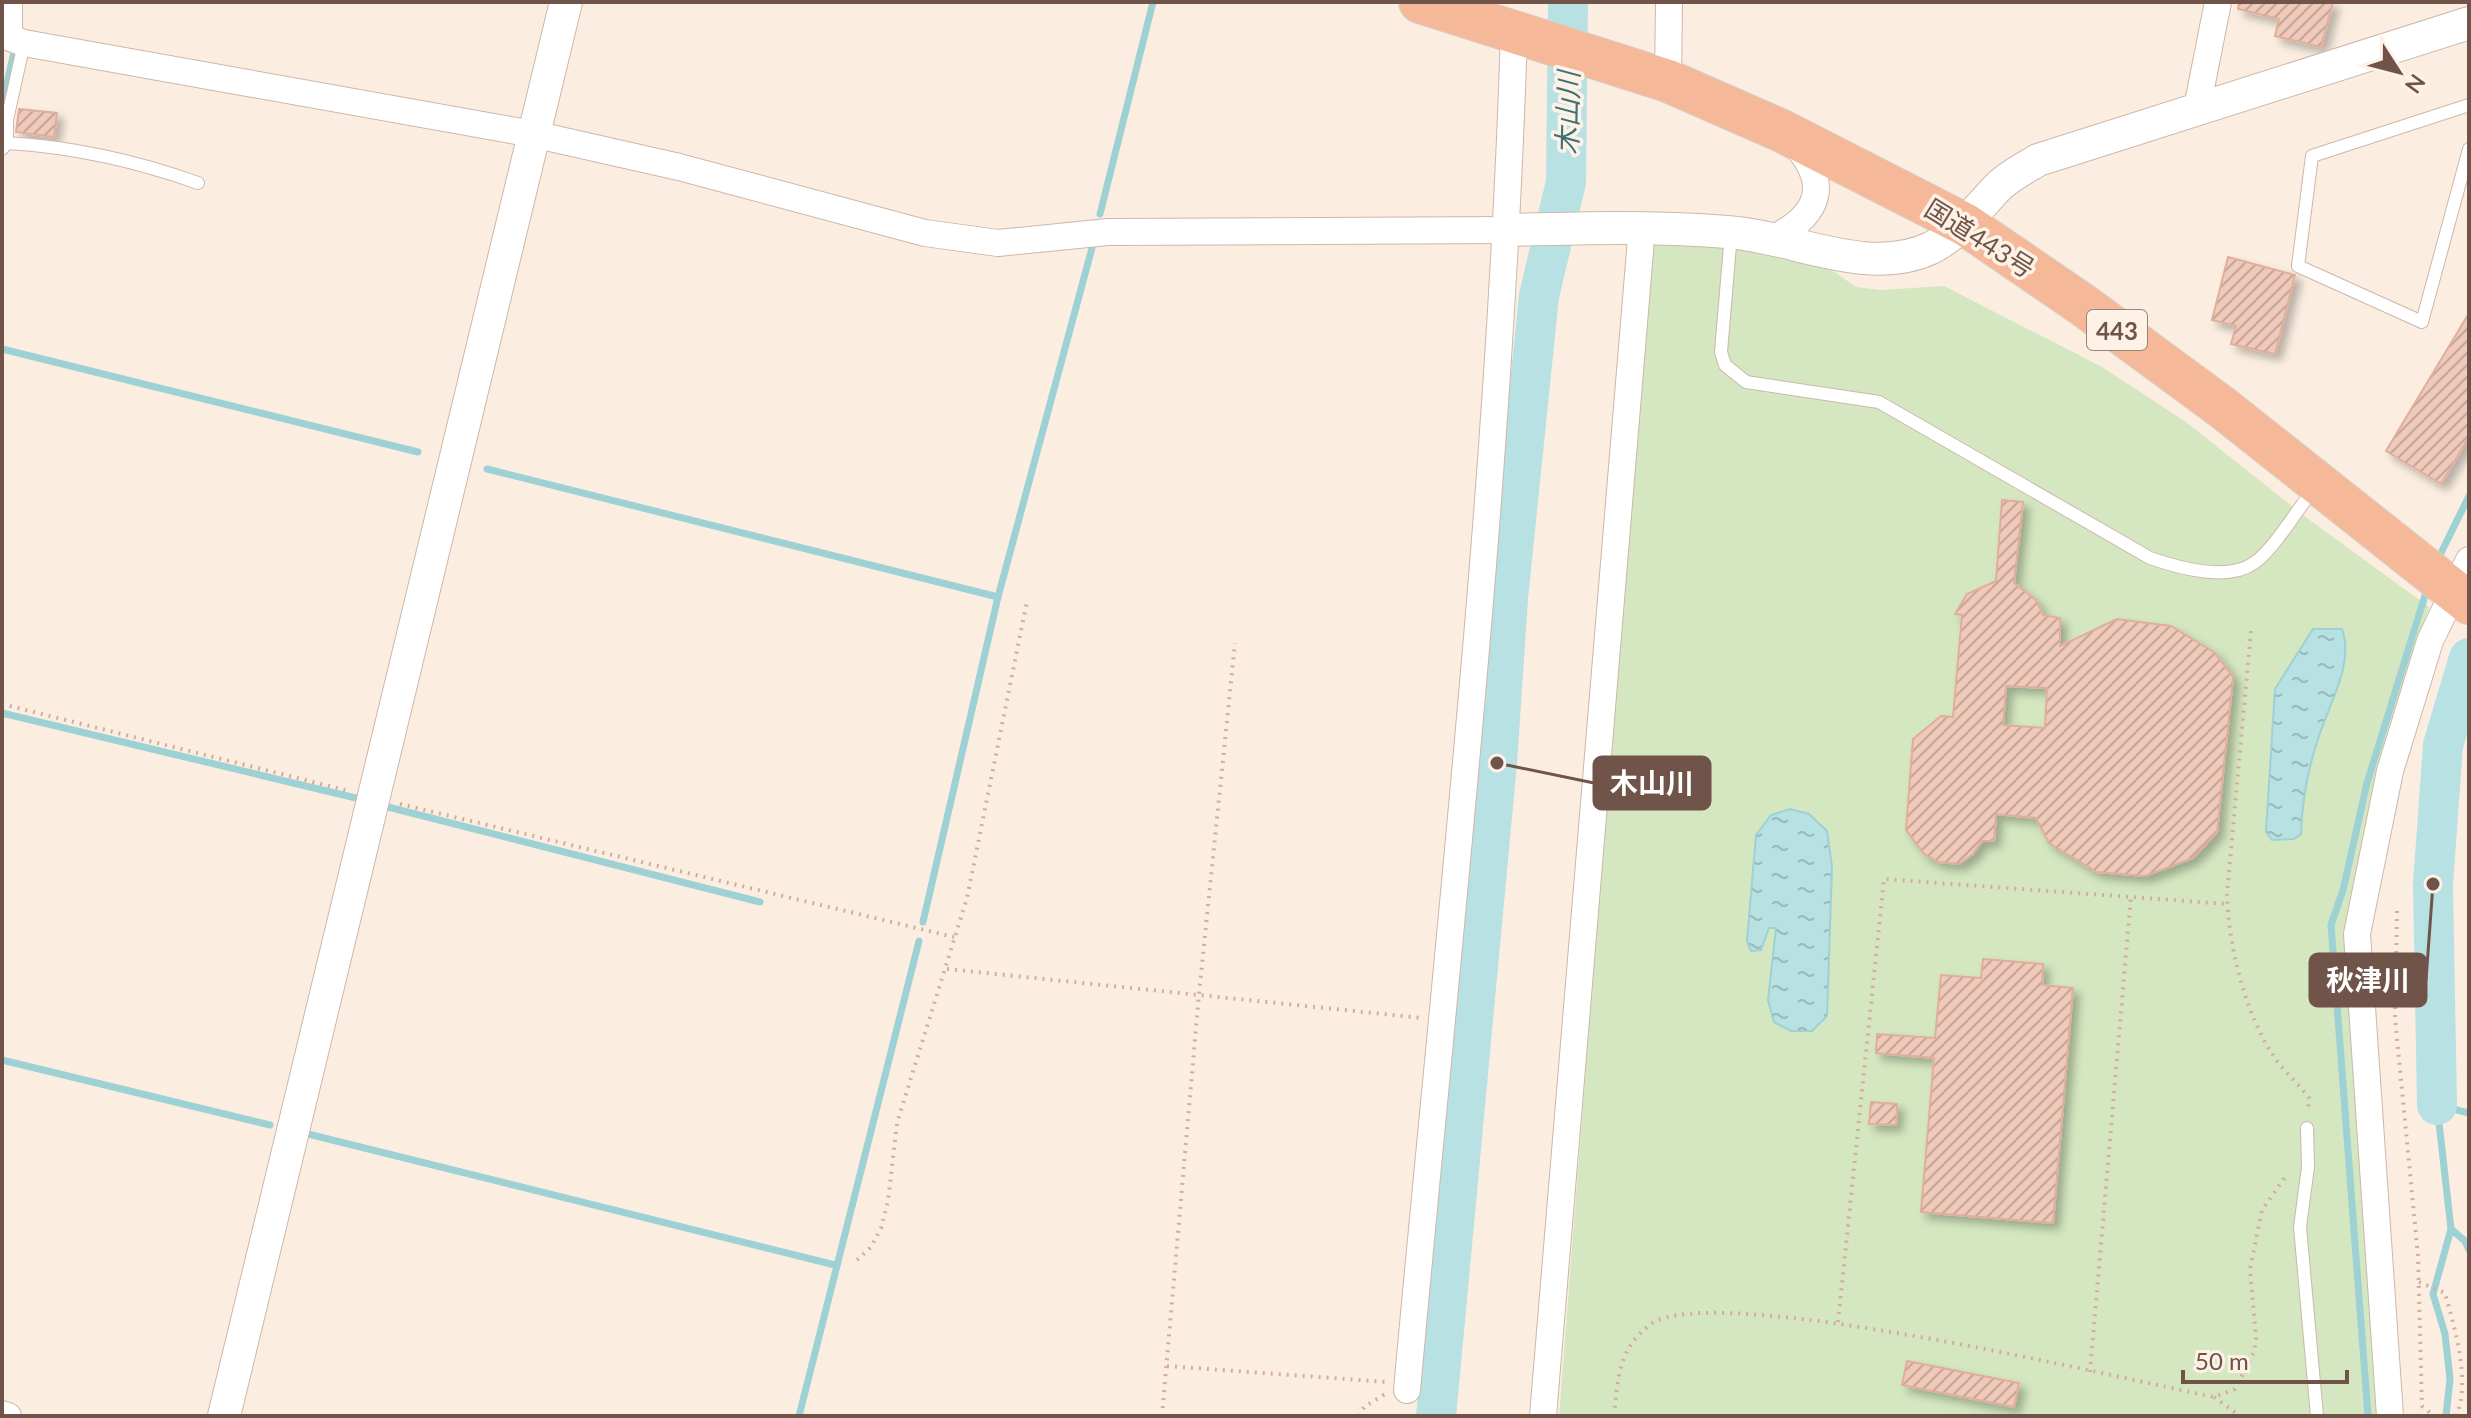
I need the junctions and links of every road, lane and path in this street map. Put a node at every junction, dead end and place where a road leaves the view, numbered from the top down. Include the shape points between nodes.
1 (9, 2) edge
2 (566, 2) edge
3 (1420, 2) edge
4 (1669, 2) edge
5 (2218, 2) edge
6 (2469, 23) edge
7 (1514, 32) junction
8 (12, 38) edge
9 (1660, 79) junction
10 (2469, 105) edge
11 (2197, 108) junction
12 (1782, 131) junction
13 (533, 134) junction
14 (4, 146) edge
15 (2469, 149) edge
16 (198, 183) dead end
17 (1966, 225) junction
18 (1636, 227) junction
19 (1508, 230) junction
20 (1731, 232) junction
21 (1774, 238) junction
22 (2318, 484) junction
23 (2451, 581) edge
24 (1027, 601) dead end
25 (2251, 631) dead end
26 (1235, 643) dead end
27 (2, 704) edge
28 (374, 797) junction
29 (2131, 896) junction
30 (2227, 904) junction
31 (2397, 911) dead end
32 (954, 937) junction
33 (947, 969) junction
34 (1199, 994) junction
35 (1441, 1020) junction
36 (2307, 1128) junction
37 (857, 1260) dead end
38 (2419, 1282) junction
39 (1838, 1322) junction
40 (1167, 1366) junction
41 (2090, 1372) junction
42 (2468, 1385) edge
43 (1407, 1390) junction
44 (2214, 1397) junction
45 (2, 1414) edge
46 (8, 1416) edge
47 (224, 1416) edge
48 (1162, 1416) edge
49 (1359, 1416) edge
50 (1543, 1416) edge
51 (1614, 1416) edge
52 (2240, 1416) edge
53 (2317, 1416) edge
54 (2390, 1416) edge
55 (2437, 1416) edge
56 (2456, 1416) edge

1 - 8 street
2 - 13 street
3 - 7 highway, 国道443号 / 443
4 - 9 street
5 - 11 street
6 - 11 street
7 - 9 highway, 国道443号 / 443
7 - 19 street
8 - 13 street
8 - 14 lane
9 - 12 highway, 国道443号 / 443
10 - 15 lane via 2312,156 2298,266 2422,322
11 - 17 street via 2038,160 2000,185
12 - 17 highway, 国道443号 / 443
12 - 21 street via 1803,153 1816,176 1817,192 1809,213
13 - 19 street via 925,233 998,243 1108,232
13 - 28 street
14 - 16 lane via 66,146
17 - 21 street via 1929,249 1879,259
17 - 22 highway, 国道443号 / 443 via 2122,333
18 - 19 street
18 - 20 street
18 - 50 street
19 - 35 street
20 - 21 street
20 - 22 lane via 1721,352 1734,375 1746,382 1879,402 2150,558 2194,569 2242,569 2256,562
22 - 23 highway, 国道443号 / 443
23 - 54 street via 2390,771 2357,934
24 - 32 path via 981,840
25 - 30 path
26 - 34 path
27 - 28 path
28 - 32 path
28 - 47 street
29 - 30 path
29 - 39 path via 1884,879
29 - 41 path
30 - 36 path via 2228,935 2252,1010 2273,1056 2309,1098
31 - 38 path via 2395,1018
32 - 33 path
33 - 34 path
33 - 37 path via 897,1123 881,1228
34 - 35 path
34 - 40 path
35 - 43 street
36 - 44 path via 2287,1176 2262,1210 2250,1269 2254,1352 2235,1389
36 - 53 lane via 2300,1227
38 - 42 path via 2445,1293
38 - 55 path via 2422,1406
39 - 41 path
39 - 51 path via 1689,1312 1652,1324 1620,1361
40 - 43 path via 1390,1382
40 - 48 path
41 - 44 path
42 - 56 path
43 - 49 path via 1381,1395
44 - 52 path
45 - 46 street

